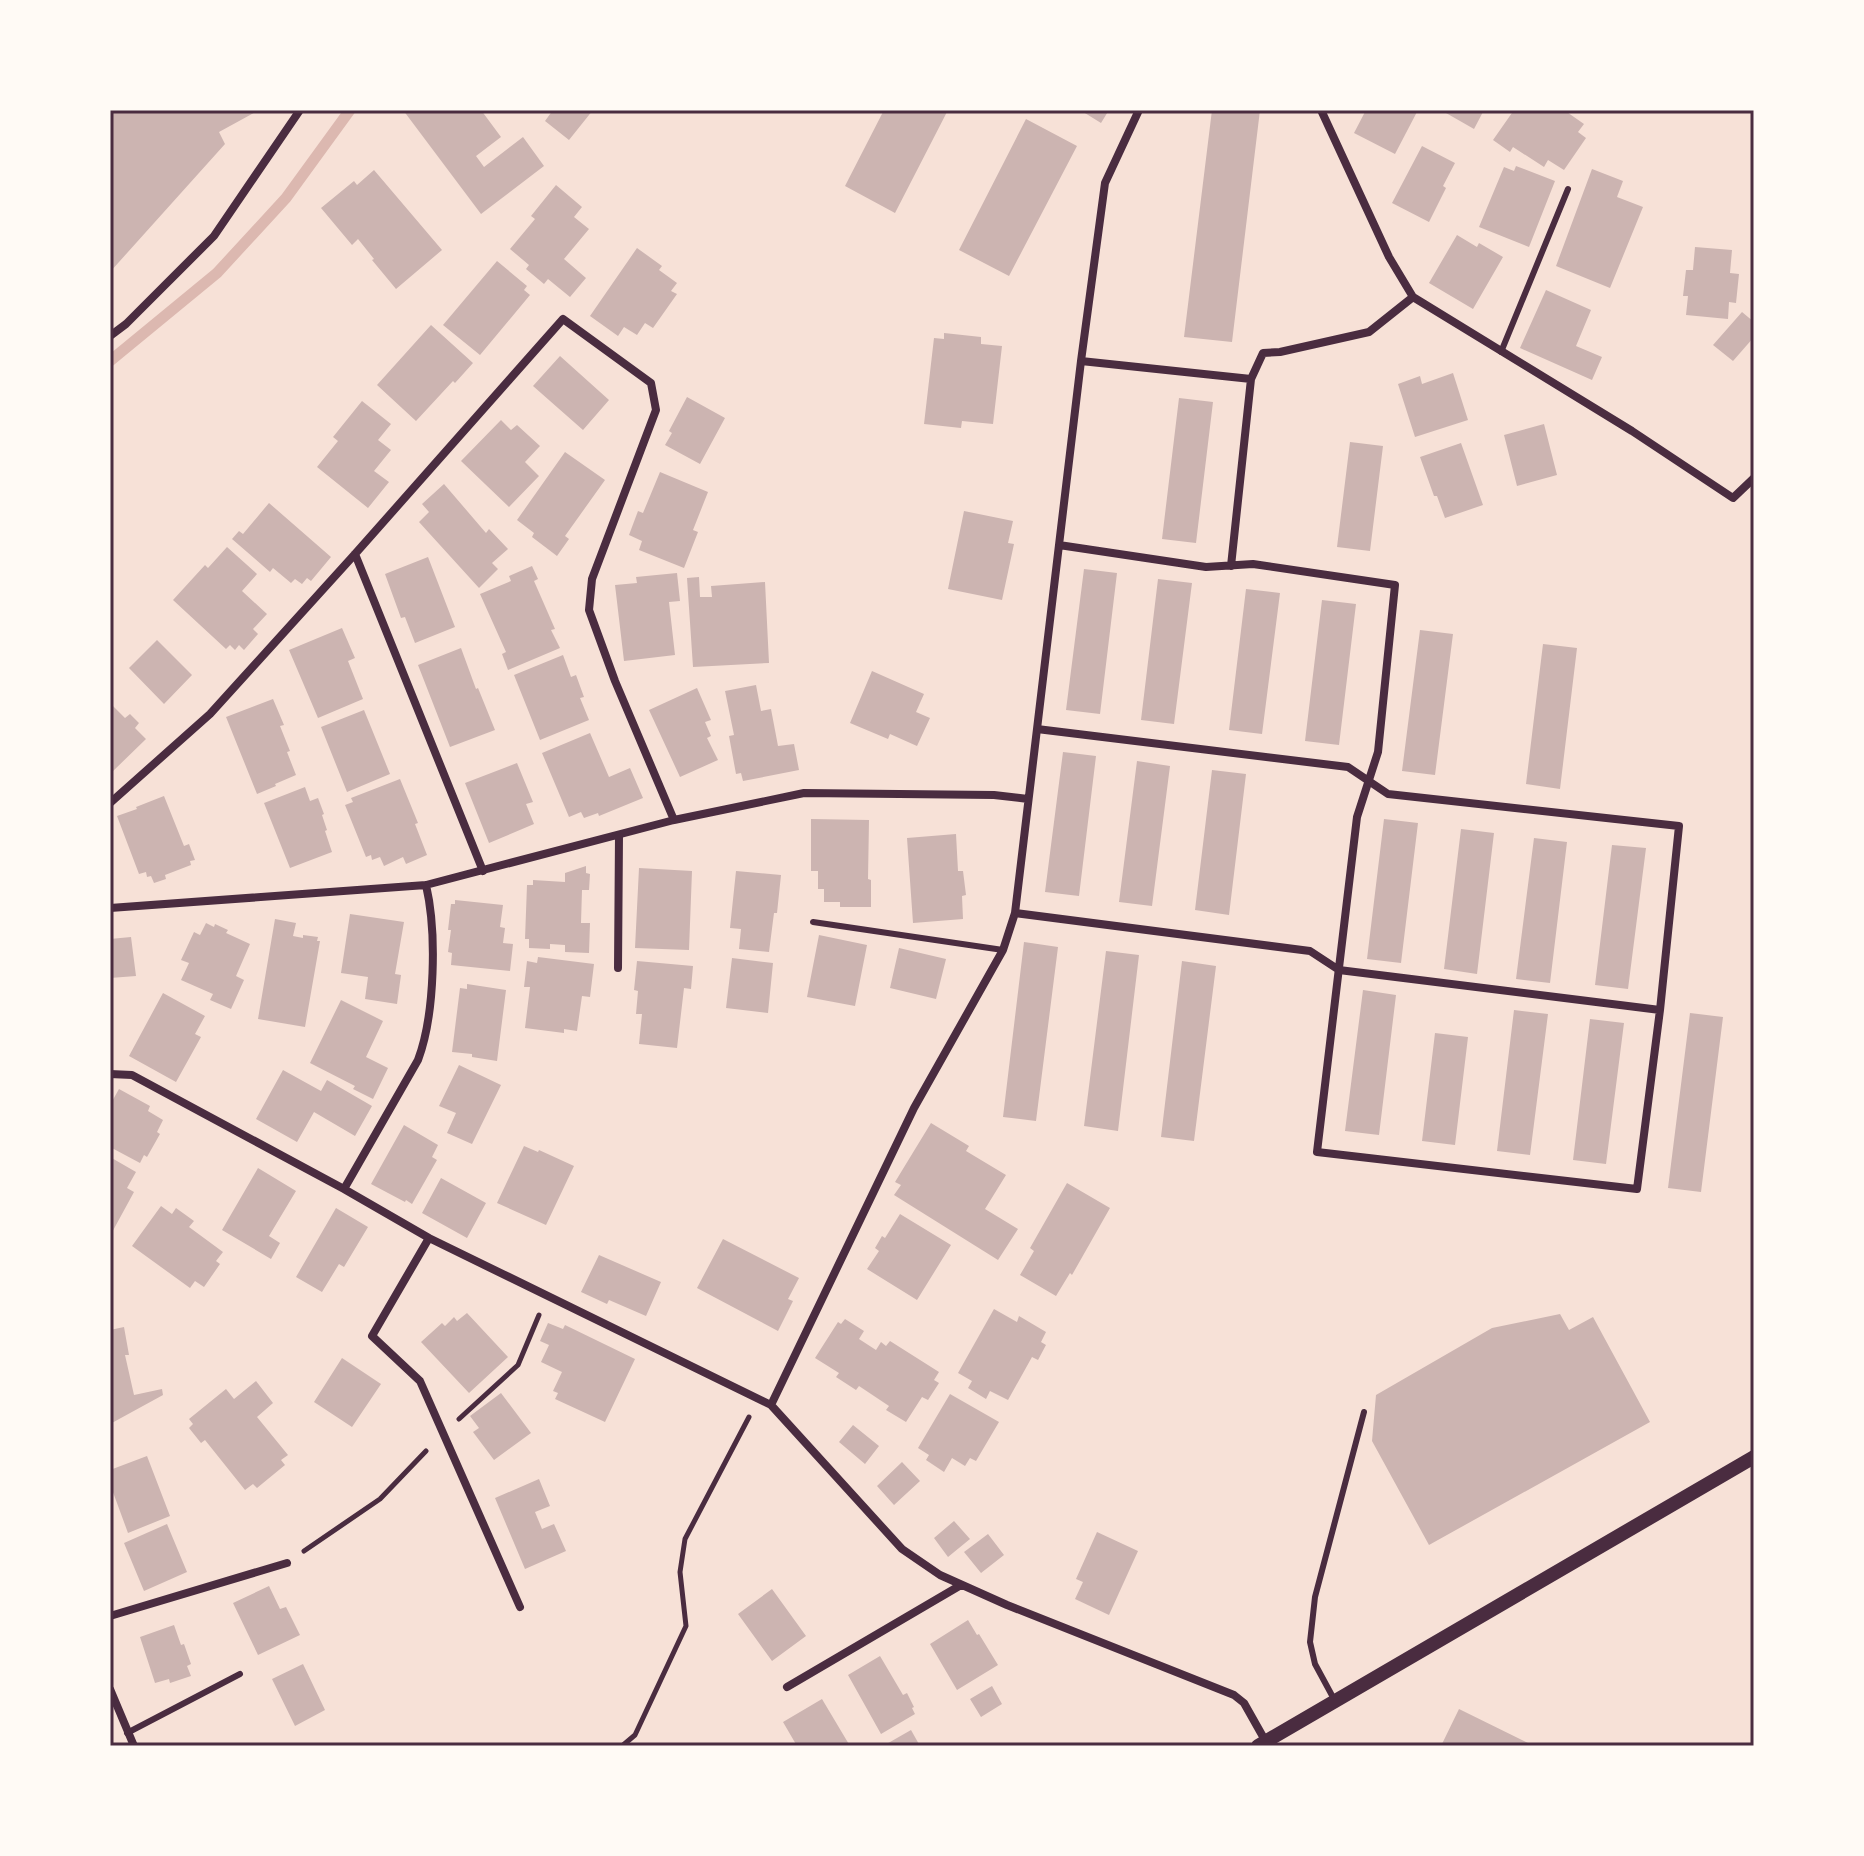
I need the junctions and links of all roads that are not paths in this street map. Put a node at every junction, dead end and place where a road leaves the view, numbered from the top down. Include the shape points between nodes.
1 (300, 110) edge
2 (1139, 110) edge
3 (1321, 110) edge
4 (1568, 189) dead end
5 (1413, 297) junction
6 (110, 336) edge
7 (1501, 352) junction
8 (1081, 361) junction
9 (1251, 379) junction
10 (1754, 478) edge
11 (1059, 545) junction
12 (355, 554) junction
13 (1231, 566) junction
14 (1037, 729) junction
15 (1370, 781) junction
16 (1028, 799) junction
17 (110, 803) edge
18 (674, 820) junction
19 (619, 836) junction
20 (483, 871) junction
21 (426, 885) junction
22 (110, 908) edge
23 (1015, 913) junction
24 (813, 922) dead end
25 (1003, 950) junction
26 (618, 968) dead end
27 (1339, 970) junction
28 (1660, 1010) junction
29 (110, 1074) edge
30 (344, 1189) junction
31 (429, 1238) junction
32 (771, 1405) junction
33 (1364, 1412) dead end
34 (1754, 1457) edge
35 (287, 1563) dead end
36 (961, 1585) junction
37 (520, 1607) dead end
38 (110, 1616) edge
39 (240, 1674) dead end
40 (787, 1687) dead end
41 (110, 1689) edge
42 (1335, 1701) junction
43 (127, 1733) junction
44 (1262, 1744) edge
45 (134, 1746) edge

1 - 6 street via 214,236
2 - 8 street via 1105,183
3 - 5 street
4 - 7 lane
5 - 7 street
5 - 9 street via 1369,332 1263,353
7 - 10 street via 1733,498
8 - 9 street
8 - 11 street
9 - 13 street
11 - 13 street via 1206,567
11 - 14 street
12 - 17 street via 210,714
12 - 18 street via 563,319 651,383 656,410 592,579 589,610
12 - 20 street
13 - 15 street via 1253,564 1395,585 1378,752
14 - 15 street via 1348,767
14 - 16 street
15 - 27 street via 1357,817
15 - 28 street via 1388,794 1679,826
16 - 18 street via 804,793
16 - 23 street
18 - 19 street
19 - 20 street
19 - 26 street
20 - 21 street
21 - 22 street
21 - 30 street via 432,979 425,1040
23 - 25 street
23 - 27 street via 1310,951
24 - 25 lane
25 - 32 street via 914,1108
27 - 28 street
27 - 28 street via 1317,1152 1637,1189
29 - 30 street via 132,1075
30 - 31 street
31 - 32 street
31 - 37 street via 372,1336 420,1381
32 - 36 street via 902,1549
33 - 42 lane via 1313,1612 1310,1642 1315,1664
34 - 42 street
35 - 38 street
36 - 40 street
36 - 44 street via 1234,1695 1244,1703
39 - 43 lane
41 - 43 street
42 - 44 street
43 - 45 street

